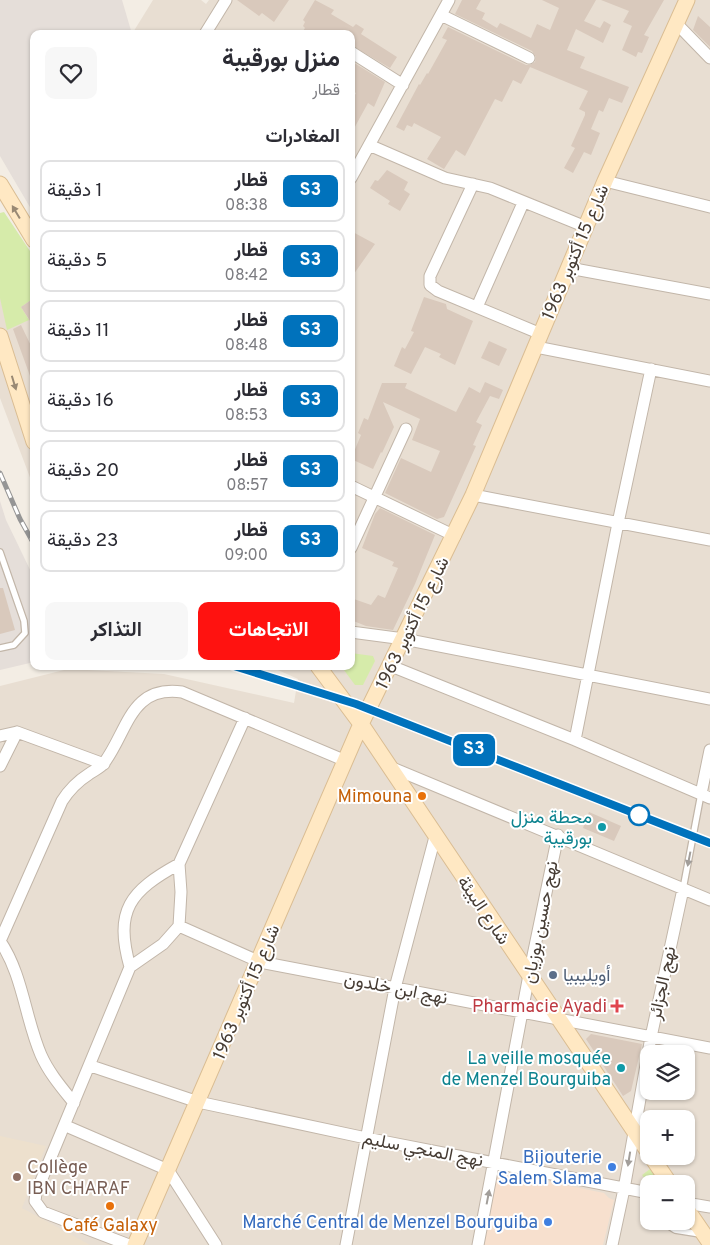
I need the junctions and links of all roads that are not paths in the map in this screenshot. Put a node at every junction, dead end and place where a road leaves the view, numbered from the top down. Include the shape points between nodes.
1 (226, 0) edge
2 (448, 0) edge
3 (687, 0) edge
4 (441, 15) junction
5 (676, 23) junction
6 (207, 30) edge
7 (355, 55) edge
8 (529, 58) dead end
9 (710, 58) edge
10 (403, 85) junction
11 (369, 145) junction
12 (355, 171) edge
13 (605, 181) junction
14 (0, 184) edge
15 (472, 184) junction
16 (523, 202) junction
17 (710, 207) edge
18 (586, 227) junction
19 (30, 233) edge
20 (569, 268) junction
21 (710, 294) edge
22 (477, 307) junction
23 (0, 336) edge
24 (538, 340) junction
25 (651, 369) junction
26 (710, 381) edge
27 (406, 429) dead end
28 (30, 430) edge
29 (355, 488) edge
30 (473, 495) junction
31 (374, 497) junction
32 (618, 523) junction
33 (455, 536) junction
34 (355, 539) edge
35 (710, 540) edge
36 (0, 552) edge
37 (355, 633) edge
38 (404, 639) junction
39 (0, 648) edge
40 (391, 666) junction
41 (319, 670) edge
42 (587, 675) junction
43 (710, 698) edge
44 (245, 718) junction
45 (362, 724) junction
46 (18, 732) junction
47 (0, 736) edge
48 (575, 740) junction
49 (710, 750) edge
50 (346, 761) junction
51 (104, 764) junction
52 (0, 766) edge
53 (388, 766) junction
54 (707, 782) edge
55 (706, 796) edge
56 (558, 835) junction
57 (435, 837) junction
58 (179, 864) junction
59 (683, 888) junction
60 (710, 900) edge
61 (179, 926) junction
62 (0, 941) edge
63 (260, 962) junction
64 (130, 967) junction
65 (529, 975) junction
66 (395, 988) junction
67 (523, 1012) junction
68 (558, 1019) junction
69 (651, 1037) junction
70 (710, 1048) edge
71 (91, 1066) junction
72 (198, 1102) junction
73 (74, 1103) junction
74 (66, 1126) junction
75 (634, 1131) junction
76 (366, 1138) junction
77 (640, 1140) edge
78 (495, 1162) junction
79 (168, 1170) junction
80 (624, 1189) junction
81 (640, 1192) edge
82 (695, 1204) edge
83 (710, 1207) edge
84 (695, 1221) edge
85 (675, 1230) edge
86 (707, 1239) edge
87 (129, 1245) edge
88 (135, 1245) edge
89 (216, 1245) edge
90 (346, 1245) edge
91 (478, 1245) edge
92 (612, 1245) edge

1 - 6 street
2 - 4 street
3 - 5 street, شارع 15 أكتوبر 1963
4 - 8 street
4 - 10 street
5 - 9 street
5 - 13 street, شارع 15 أكتوبر 1963
7 - 10 street
10 - 11 street
11 - 12 street
11 - 15 street via 445,178
13 - 17 street
13 - 18 street, شارع 15 أكتوبر 1963
19 -> 14 street
15 - 16 street
15 - 22 street via 429,279 430,285 438,291
16 - 18 street
16 - 22 street
18 - 20 street, شارع 15 أكتوبر 1963
20 - 21 street
20 - 24 street, شارع 15 أكتوبر 1963
22 - 24 street
23 -> 28 street
24 - 25 street
24 - 30 street, شارع 15 أكتوبر 1963
25 - 26 street
25 - 32 street
27 - 31 street
29 - 31 street
30 - 32 street
30 - 33 street, شارع 15 أكتوبر 1963
31 - 33 street
31 - 34 street
32 - 35 street
32 - 42 street
33 - 38 street, شارع 15 أكتوبر 1963
36 - 39 lane via 26,633 14,645
37 - 38 street
38 - 40 street, شارع 15 أكتوبر 1963
38 - 42 street
40 - 45 street, شارع 15 أكتوبر 1963
40 - 48 street
41 - 45 street, شارع البيئة
42 - 43 street
42 - 48 street
44 - 50 street
44 - 51 street via 182,692 157,693 143,700 133,711
44 - 58 street
45 - 50 street, شارع 15 أكتوبر 1963
45 - 53 street, شارع البيئة
46 - 47 street
46 - 51 street
46 - 52 street
48 - 55 street
49 - 54 street, نهج الجزائر
50 - 63 street, شارع 15 أكتوبر 1963
51 - 62 street via 78,782 62,801
53 - 56 street
53 - 57 street, شارع البيئة
54 - 55 street, نهج الجزائر
55 -> 59 lane, نهج الجزائر
56 - 59 street
56 - 65 street, نهج حسين بوزيان
57 - 65 street, شارع البيئة
57 - 66 street
58 - 61 street
58 - 64 street via 144,885 126,914 123,942
59 - 60 street
59 - 69 street, نهج الجزائر
61 - 63 street, نهج ابن خلدون
61 - 64 street via 163,944
62 - 73 street via 17,974 41,1055
63 - 66 street, نهج ابن خلدون
63 - 72 street, شارع 15 أكتوبر 1963
64 - 71 street
65 - 67 street, نهج حسين بوزيان
65 - 68 street, شارع البيئة
66 - 67 street, نهج ابن خلدون
66 - 76 street
67 - 68 street, نهج ابن خلدون
67 - 78 street, نهج حسين بوزيان
68 - 69 street, نهج ابن خلدون
68 - 75 street, شارع البيئة
69 - 70 street, نهج ابن خلدون
69 - 75 street, نهج الجزائر
71 - 72 street, نهج المنجي سليم
71 - 73 street
72 - 76 street, نهج المنجي سليم
72 - 79 street, شارع 15 أكتوبر 1963
73 - 74 street
74 - 79 street
74 - 87 street via 36,1193 38,1207 43,1212
75 - 77 street, شارع البيئة
75 -> 80 street, نهج الجزائر
76 - 78 street, نهج المنجي سليم
76 - 90 street
78 - 80 street, نهج المنجي سليم
91 -> 78 street, نهج حسين بوزيان
79 - 88 street, شارع 15 أكتوبر 1963
79 - 89 street
80 - 81 street, نهج المنجي سليم
80 - 92 street, نهج الجزائر
82 - 83 street
84 - 86 street
85 - 86 lane

